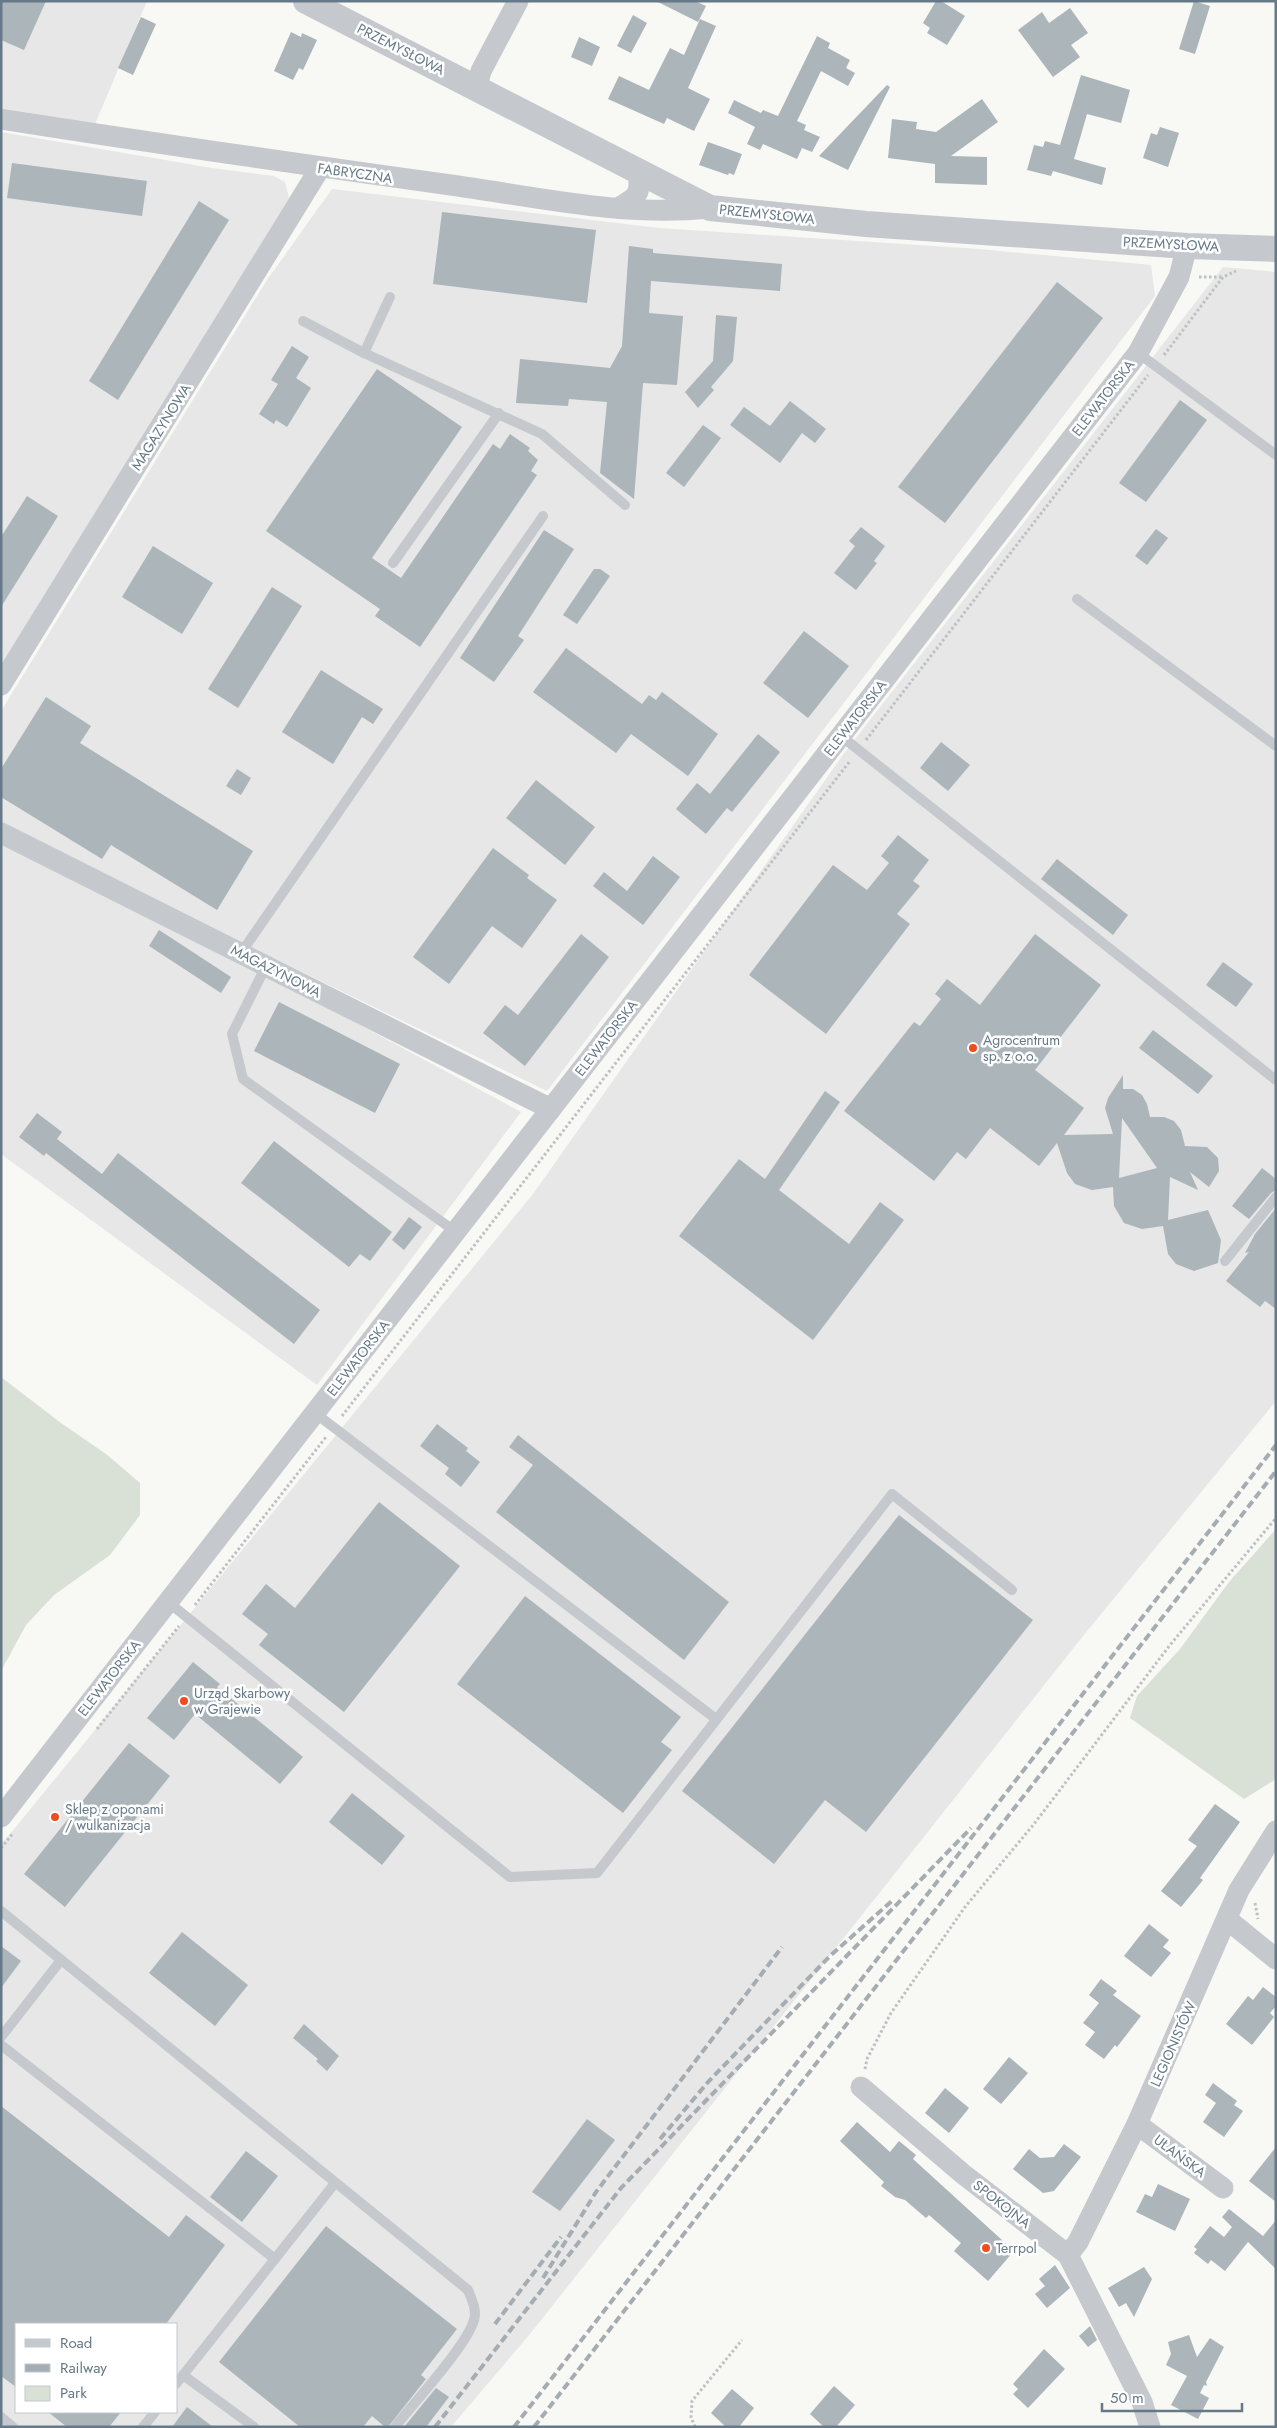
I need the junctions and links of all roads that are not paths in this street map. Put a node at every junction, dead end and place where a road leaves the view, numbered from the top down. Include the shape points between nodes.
1 (306, 1) edge
2 (518, 1) edge
3 (477, 87) junction
4 (1, 119) edge
5 (320, 168) junction
6 (638, 170) junction
7 (618, 208) junction
8 (710, 208) junction
9 (1186, 246) junction
10 (1276, 249) edge
11 (390, 297) dead end
12 (303, 321) dead end
13 (364, 353) junction
14 (1138, 353) junction
15 (499, 412) junction
16 (1276, 454) edge
17 (626, 505) dead end
18 (543, 516) dead end
19 (392, 563) dead end
20 (1077, 599) dead end
21 (4, 673) edge
22 (841, 736) junction
23 (1276, 746) edge
24 (1, 833) edge
25 (241, 953) junction
26 (266, 966) junction
27 (1276, 1080) edge
28 (551, 1109) junction
29 (1276, 1197) edge
30 (456, 1232) junction
31 (1225, 1261) dead end
32 (315, 1413) junction
33 (1012, 1590) dead end
34 (168, 1602) junction
35 (716, 1719) junction
36 (9, 1823) edge
37 (1276, 1831) edge
38 (1, 1911) edge
39 (1228, 1920) junction
40 (1276, 1959) edge
41 (61, 1960) junction
42 (1, 2037) edge
43 (1, 2045) edge
44 (861, 2087) road end
45 (1137, 2124) junction
46 (335, 2183) junction
47 (1222, 2188) dead end
48 (1068, 2255) junction
49 (275, 2259) junction
50 (183, 2376) junction
51 (178, 2382) edge
52 (154, 2413) edge
53 (1, 2417) edge
54 (1149, 2426) edge
55 (13, 2427) edge
56 (143, 2427) edge
57 (254, 2427) edge
58 (395, 2427) edge

1 - 3 street, PRZEMYSŁOWA
2 - 3 street via 481,71
3 - 6 street, PRZEMYSŁOWA
4 - 5 street, FABRYCZNA
5 - 7 street, FABRYCZNA
5 - 21 street, MAGAZYNOWA
6 - 7 street via 640,189 635,198
6 - 8 street, PRZEMYSŁOWA
7 - 8 street, FABRYCZNA via 680,211
8 - 9 street, PRZEMYSŁOWA via 866,224
9 - 10 street, PRZEMYSŁOWA
9 - 14 street, ELEWATORSKA via 1180,277
11 - 13 lane
12 - 13 lane
13 - 15 lane
14 - 16 lane
14 - 22 street, ELEWATORSKA
15 - 17 lane via 542,434
15 - 19 lane
18 - 25 lane
20 - 23 lane
22 - 27 lane
22 - 28 street, ELEWATORSKA
24 - 25 street, MAGAZYNOWA
25 - 26 street, MAGAZYNOWA
26 - 28 street, MAGAZYNOWA
26 - 30 lane via 232,1034 243,1079
28 - 30 street, ELEWATORSKA
29 - 31 lane
30 - 32 street, ELEWATORSKA
32 - 34 street, ELEWATORSKA
32 - 35 lane
33 - 35 lane via 892,1494
34 - 35 lane via 510,1877 597,1873
34 - 36 street, ELEWATORSKA
37 - 39 street, LEGIONISTÓW via 1239,1890
38 - 41 lane
39 - 40 street
39 - 45 street, LEGIONISTÓW
41 - 42 lane
41 - 46 lane
43 - 49 lane
44 - 48 street, SPOKOJNA via 962,2174
45 - 47 street, UŁAŃSKA
45 - 48 street, LEGIONISTÓW via 1078,2242
46 - 49 lane
46 - 58 lane via 468,2290 474,2304 474,2319 466,2338
48 - 54 street, SPOKOJNA via 1142,2402
49 - 50 lane
50 - 51 lane
50 - 57 lane
52 - 56 lane
53 - 55 lane

